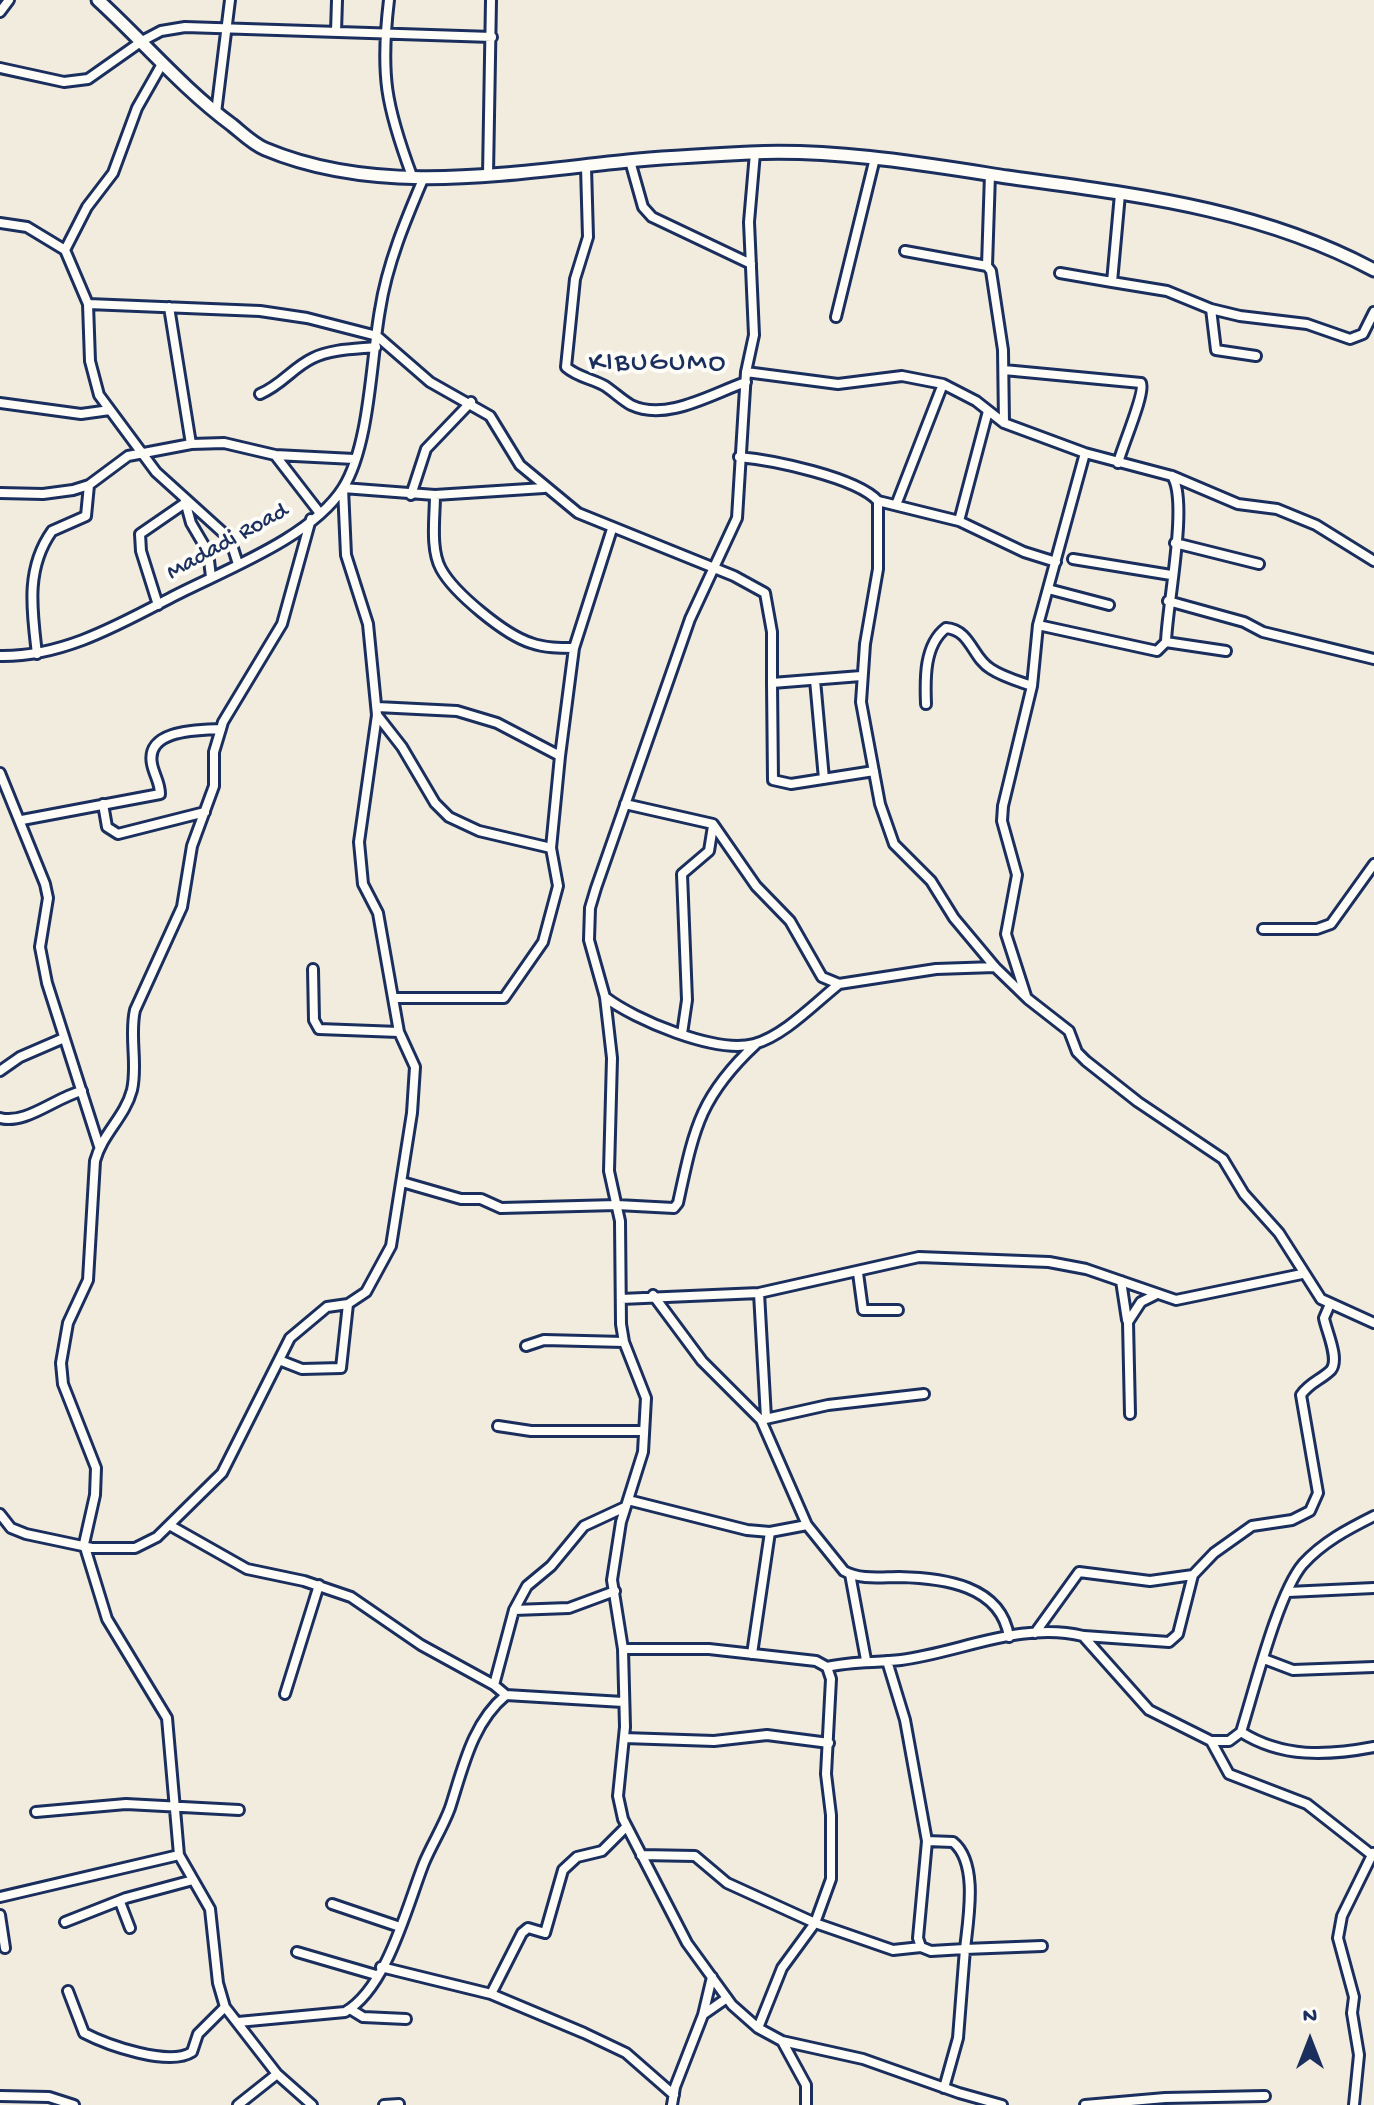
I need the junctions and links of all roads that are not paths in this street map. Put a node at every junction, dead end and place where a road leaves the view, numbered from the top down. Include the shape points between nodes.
1 (9, 0) edge
2 (98, 0) edge
3 (230, 0) edge
4 (337, 0) edge
5 (389, 0) edge
6 (491, 0) edge
7 (0, 12) edge
8 (229, 26) junction
9 (336, 32) junction
10 (384, 36) junction
11 (492, 37) junction
12 (142, 41) junction
13 (162, 64) junction
14 (0, 68) edge
15 (216, 113) junction
16 (755, 153) junction
17 (875, 158) junction
18 (630, 161) junction
19 (586, 167) junction
20 (990, 174) junction
21 (488, 175) junction
22 (418, 177) junction
23 (1120, 194) junction
24 (0, 223) edge
25 (65, 250) junction
26 (905, 251) dead end
27 (751, 264) junction
28 (987, 266) junction
29 (1374, 270) edge
30 (1060, 273) dead end
31 (1112, 282) junction
32 (88, 304) junction
33 (169, 307) junction
34 (1211, 309) junction
35 (1374, 312) edge
36 (836, 317) dead end
37 (377, 336) junction
38 (376, 347) junction
39 (1256, 356) dead end
40 (1004, 370) junction
41 (746, 377) junction
42 (943, 384) junction
43 (260, 394) dead end
44 (471, 402) junction
45 (0, 403) edge
46 (110, 410) junction
47 (988, 411) junction
48 (1004, 423) junction
49 (133, 440) junction
50 (191, 444) junction
51 (141, 453) junction
52 (1085, 453) junction
53 (275, 455) junction
54 (128, 456) junction
55 (739, 457) junction
56 (354, 459) junction
57 (1118, 463) junction
58 (1172, 476) junction
59 (89, 485) junction
60 (343, 488) junction
61 (544, 488) junction
62 (0, 493) edge
63 (411, 495) junction
64 (435, 495) junction
65 (878, 501) junction
66 (185, 502) junction
67 (896, 505) junction
68 (319, 512) junction
69 (311, 519) junction
70 (959, 521) junction
71 (612, 529) junction
72 (1175, 543) junction
73 (1073, 559) dead end
74 (1374, 561) edge
75 (1056, 562) junction
76 (238, 564) junction
77 (1259, 564) dead end
78 (713, 567) junction
79 (1171, 575) junction
80 (211, 577) junction
81 (1048, 589) junction
82 (1168, 601) junction
83 (158, 605) junction
84 (1109, 605) dead end
85 (1038, 625) junction
86 (1166, 642) junction
87 (574, 648) junction
88 (1226, 651) dead end
89 (37, 654) junction
90 (0, 656) edge
91 (1374, 659) edge
92 (861, 676) junction
93 (815, 680) junction
94 (772, 683) junction
95 (1032, 686) junction
96 (926, 704) dead end
97 (377, 711) junction
98 (221, 729) junction
99 (560, 756) junction
100 (874, 771) junction
101 (0, 773) edge
102 (824, 779) junction
103 (103, 804) junction
104 (625, 804) junction
105 (205, 812) junction
106 (22, 820) junction
107 (713, 824) junction
108 (551, 848) junction
109 (1374, 864) edge
110 (1263, 929) dead end
111 (995, 967) junction
112 (313, 969) dead end
113 (839, 984) junction
114 (605, 997) junction
115 (393, 998) junction
116 (1028, 999) junction
117 (399, 1032) junction
118 (682, 1034) junction
119 (64, 1038) junction
120 (756, 1044) junction
121 (0, 1071) edge
122 (82, 1091) junction
123 (0, 1118) edge
124 (99, 1146) junction
125 (402, 1182) junction
126 (617, 1205) junction
127 (858, 1273) junction
128 (1302, 1274) junction
129 (1121, 1281) junction
130 (759, 1293) junction
131 (1155, 1294) junction
132 (653, 1295) junction
133 (621, 1299) junction
134 (348, 1304) junction
135 (1330, 1304) junction
136 (898, 1310) dead end
137 (1128, 1322) junction
138 (1374, 1323) edge
139 (624, 1342) junction
140 (526, 1346) dead end
141 (279, 1360) junction
142 (924, 1394) dead end
143 (1130, 1414) dead end
144 (764, 1419) junction
145 (498, 1426) dead end
146 (644, 1431) junction
147 (626, 1504) junction
148 (0, 1514) edge
149 (1374, 1516) edge
150 (807, 1525) junction
151 (171, 1526) junction
152 (11, 1528) junction
153 (770, 1532) junction
154 (0, 1535) edge
155 (84, 1544) junction
156 (850, 1574) junction
157 (1193, 1575) junction
158 (319, 1585) junction
159 (1374, 1588) edge
160 (615, 1591) junction
161 (1288, 1592) junction
162 (514, 1610) junction
163 (1035, 1633) junction
164 (1083, 1636) junction
165 (1009, 1637) junction
166 (623, 1649) junction
167 (752, 1654) junction
168 (1264, 1659) junction
169 (866, 1660) junction
170 (887, 1661) junction
171 (827, 1667) junction
172 (1374, 1667) edge
173 (494, 1685) junction
174 (285, 1694) dead end
175 (506, 1695) junction
176 (623, 1702) junction
177 (1241, 1732) junction
178 (624, 1738) junction
179 (1211, 1741) junction
180 (829, 1743) junction
181 (1374, 1747) edge
182 (175, 1804) junction
183 (239, 1810) dead end
184 (36, 1812) dead end
185 (626, 1827) junction
186 (927, 1841) junction
187 (1373, 1854) edge
188 (179, 1855) junction
189 (641, 1855) junction
190 (193, 1880) junction
191 (0, 1897) edge
192 (120, 1902) junction
193 (332, 1904) dead end
194 (0, 1915) edge
195 (65, 1922) dead end
196 (815, 1923) junction
197 (400, 1927) junction
198 (130, 1928) dead end
199 (1042, 1946) dead end
200 (921, 1947) junction
201 (5, 1948) dead end
202 (965, 1949) junction
203 (297, 1952) dead end
204 (379, 1971) junction
205 (712, 1977) junction
206 (68, 1991) dead end
207 (491, 1994) junction
208 (727, 1998) junction
209 (225, 2007) junction
210 (350, 2009) junction
211 (703, 2015) junction
212 (406, 2019) dead end
213 (238, 2022) junction
214 (758, 2028) junction
215 (782, 2041) junction
216 (277, 2074) junction
217 (944, 2088) junction
218 (674, 2095) junction
219 (0, 2096) edge
220 (1265, 2096) dead end
221 (399, 2104) edge
222 (74, 2105) edge
223 (238, 2105) edge
224 (312, 2105) edge
225 (384, 2105) edge
226 (672, 2105) edge
227 (806, 2105) edge
228 (1002, 2105) edge
229 (1085, 2105) edge
230 (1354, 2105) edge

1 - 7 street
2 - 12 main road
3 - 8 street
4 - 9 street
5 - 10 street
6 - 11 street
8 - 9 street
8 - 12 street via 161,31
8 - 15 street
9 - 10 street
10 - 11 street
10 - 22 street via 385,88
11 - 21 street
12 - 13 main road
12 - 14 street via 88,79 64,82
13 - 15 main road
13 - 25 street via 137,108 113,173 87,207
15 - 22 main road via 262,148 316,165
16 - 17 main road
16 - 18 main road
16 - 27 street
17 - 20 main road
17 - 36 street
18 - 19 main road
18 - 27 street via 643,207 652,217
19 - 21 main road
19 - 41 street via 588,237 575,279 566,367 644,408 697,402
20 - 23 main road
20 - 28 street
21 - 22 main road
22 - 37 street, Madadi Road
23 - 29 main road via 1241,216 1299,235
23 - 31 street
24 - 25 street via 27,227
25 - 32 street
26 - 28 street
27 - 41 street via 754,335
28 - 40 street
30 - 31 street
31 - 34 street via 1167,291
32 - 33 street
32 - 46 street via 90,361 99,395
33 - 37 street via 260,311
33 - 50 street
34 - 35 street via 1307,324 1350,339 1363,334
34 - 39 street via 1216,350
37 - 38 street, Madadi Road
37 - 44 street via 430,382
38 - 43 street via 323,354
38 - 56 street, Madadi Road
40 - 48 street
40 - 57 street via 1141,383 1143,394
41 - 42 street via 838,384 902,376
41 - 55 street
42 - 47 street
42 - 67 street
44 - 61 street via 496,422 520,465
44 - 63 street via 426,449
45 - 46 street via 81,414
46 - 49 street
47 - 48 street
47 - 70 street
48 - 52 street
49 - 51 street
49 - 54 street
50 - 51 street
50 - 53 street via 224,443
51 - 54 street
51 - 66 street
52 - 57 street
52 - 75 street
53 - 56 street
53 - 68 street
54 - 59 street
55 - 65 street via 797,465
55 - 78 street via 737,518
56 - 60 street, Madadi Road
57 - 58 street
58 - 72 street via 1180,501
58 - 74 street via 1238,504 1303,519
59 - 62 street via 43,494
59 - 89 street via 86,516 52,531 33,570
60 - 63 street
60 - 68 street, Madadi Road
60 - 97 street via 346,555 368,624
61 - 64 street
61 - 71 street
63 - 64 street
64 - 87 street via 441,569 474,605 513,635 547,647
65 - 67 street
65 - 92 street via 878,569
66 - 76 street via 230,539
66 - 80 street via 208,552
66 - 83 street via 140,534
67 - 70 street
68 - 69 street, Madadi Road
69 - 76 street, Madadi Road
69 - 98 street via 282,624
70 - 75 street
71 - 78 street
71 - 87 street
72 - 77 street
72 - 79 street
73 - 79 street
75 - 81 street
76 - 80 street, Madadi Road
78 - 94 street via 765,593
78 - 104 street
79 - 82 street
80 - 83 street, Madadi Road
81 - 84 street
81 - 85 street
82 - 86 street
82 - 91 street via 1263,632
83 - 89 street, Madadi Road via 71,645
85 - 86 street via 1157,651
85 - 95 street
86 - 88 street
87 - 99 street
89 - 90 street, Madadi Road
92 - 93 street
92 - 100 street
93 - 94 street
93 - 102 street
94 - 102 street via 773,780 791,784
95 - 96 street via 991,669 964,635 946,628 930,653
95 - 116 street via 1002,821 1017,875 1006,934
97 - 99 street via 457,711 497,723
97 - 108 street via 449,817 479,831
97 - 115 street via 359,842 363,884 378,913
98 - 103 street via 166,737 154,747 151,763 160,794
98 - 105 street
99 - 108 street
100 - 102 street
100 - 111 street via 894,844 931,881
101 - 106 street
103 - 105 street via 107,827 118,834
103 - 106 street
104 - 107 street
104 - 114 street via 590,908 589,940
105 - 124 street via 192,846 182,907 135,1010 133,1086 127,1106
106 - 119 street via 48,898 40,947
107 - 113 street via 756,886 784,914 822,977
107 - 118 street via 709,851 682,874 687,1000
108 - 115 street via 558,886 543,942 504,998
109 - 110 street via 1331,924
111 - 113 street via 936,969
111 - 116 street
112 - 117 street via 314,1020 319,1029
113 - 120 street
114 - 118 street via 646,1023
114 - 126 street via 612,1058 609,1171
115 - 117 street
116 - 128 street via 1062,1024 1086,1061 1223,1159 1244,1194 1279,1233
117 - 125 street via 415,1067
118 - 120 street
119 - 121 street
119 - 122 street
120 - 126 street via 717,1084 703,1108 674,1208
122 - 123 street via 22,1117
122 - 124 street
124 - 155 street via 88,1280 68,1323 61,1363 63,1384 96,1468
125 - 126 street via 501,1208
125 - 134 street via 391,1246 366,1292
126 - 133 street
127 - 129 street via 919,1257 1049,1262
127 - 130 street
127 - 136 street via 863,1310
128 - 131 street via 1188,1300
128 - 135 street
129 - 131 street
129 - 137 street
130 - 132 street
130 - 144 street
131 - 137 street via 1141,1302
132 - 133 street
132 - 144 street via 702,1361
133 - 139 street
134 - 141 street via 327,1307 290,1338
134 - 141 street via 341,1368 302,1369
135 - 138 street
135 - 157 street via 1324,1318 1335,1362 1301,1395 1318,1493 1310,1511 1292,1520 1252,1526
137 - 143 street
139 - 140 street via 544,1340
139 - 146 street via 646,1398
141 - 151 street via 222,1473
142 - 144 street
144 - 150 street
145 - 146 street
146 - 147 street via 643,1452
147 - 153 street
147 - 160 street via 612,1580
147 - 162 street via 578,1532 527,1586
148 - 152 street
149 - 161 street via 1316,1552
150 - 153 street
150 - 156 street
151 - 155 street via 135,1548
151 - 158 street via 247,1569
152 - 154 street
152 - 155 street via 49,1542
153 - 167 street
155 - 182 street via 107,1619 167,1718
156 - 165 street via 965,1585 997,1605
156 - 169 street
157 - 163 street via 1150,1581 1079,1572
157 - 164 street via 1178,1634 1169,1642
158 - 173 street via 351,1597 421,1645
158 - 174 street
159 - 161 street
160 - 162 street via 569,1608
160 - 166 street
161 - 168 street
162 - 173 street
163 - 164 street
163 - 165 street
164 - 179 street via 1149,1710
165 - 170 street
166 - 167 street
166 - 176 street
167 - 171 street via 816,1661
168 - 172 street via 1293,1670
168 - 177 street
169 - 170 street
169 - 171 street
170 - 186 street via 905,1720
171 - 180 street
173 - 175 street
175 - 176 street
175 - 197 street via 470,1747
176 - 178 street
177 - 179 street via 1229,1741
177 - 181 street via 1285,1751 1344,1753
178 - 180 street via 714,1741 767,1735
178 - 185 street via 617,1786
179 - 187 street via 1229,1774 1307,1804
180 - 196 street via 831,1879
182 - 183 street
182 - 184 street
182 - 188 street
185 - 189 street
185 - 207 street via 602,1851 577,1857 563,1870 545,1933 528,1928 522,1933
186 - 200 street via 918,1905
186 - 202 street via 953,1842 966,1861
187 - 230 street via 1342,1916 1338,1938 1354,1997 1359,2055
188 - 190 street
188 - 191 street
189 - 196 street via 695,1856 727,1883
189 - 205 street via 687,1943
190 - 192 street
190 - 209 street via 210,1909
192 - 195 street
192 - 198 street
193 - 197 street
194 - 201 street
196 - 200 street via 893,1950
196 - 214 street via 782,1968
197 - 204 street
199 - 202 street
200 - 202 street
202 - 217 street via 958,2038
203 - 204 street
204 - 207 street
204 - 210 street
205 - 208 street
205 - 211 street
206 - 209 street via 84,2033 105,2044 151,2054 186,2056 198,2034
207 - 218 street via 614,2046
208 - 211 street
208 - 214 street
209 - 213 street
210 - 212 street via 363,2017
210 - 213 street
211 - 218 street
213 - 216 street
214 - 215 street
215 - 217 street via 863,2059
215 - 227 street via 806,2085
216 - 223 street
216 - 224 street
217 - 228 street
218 - 226 street
219 - 222 street via 49,2097
220 - 229 street
221 - 225 street

